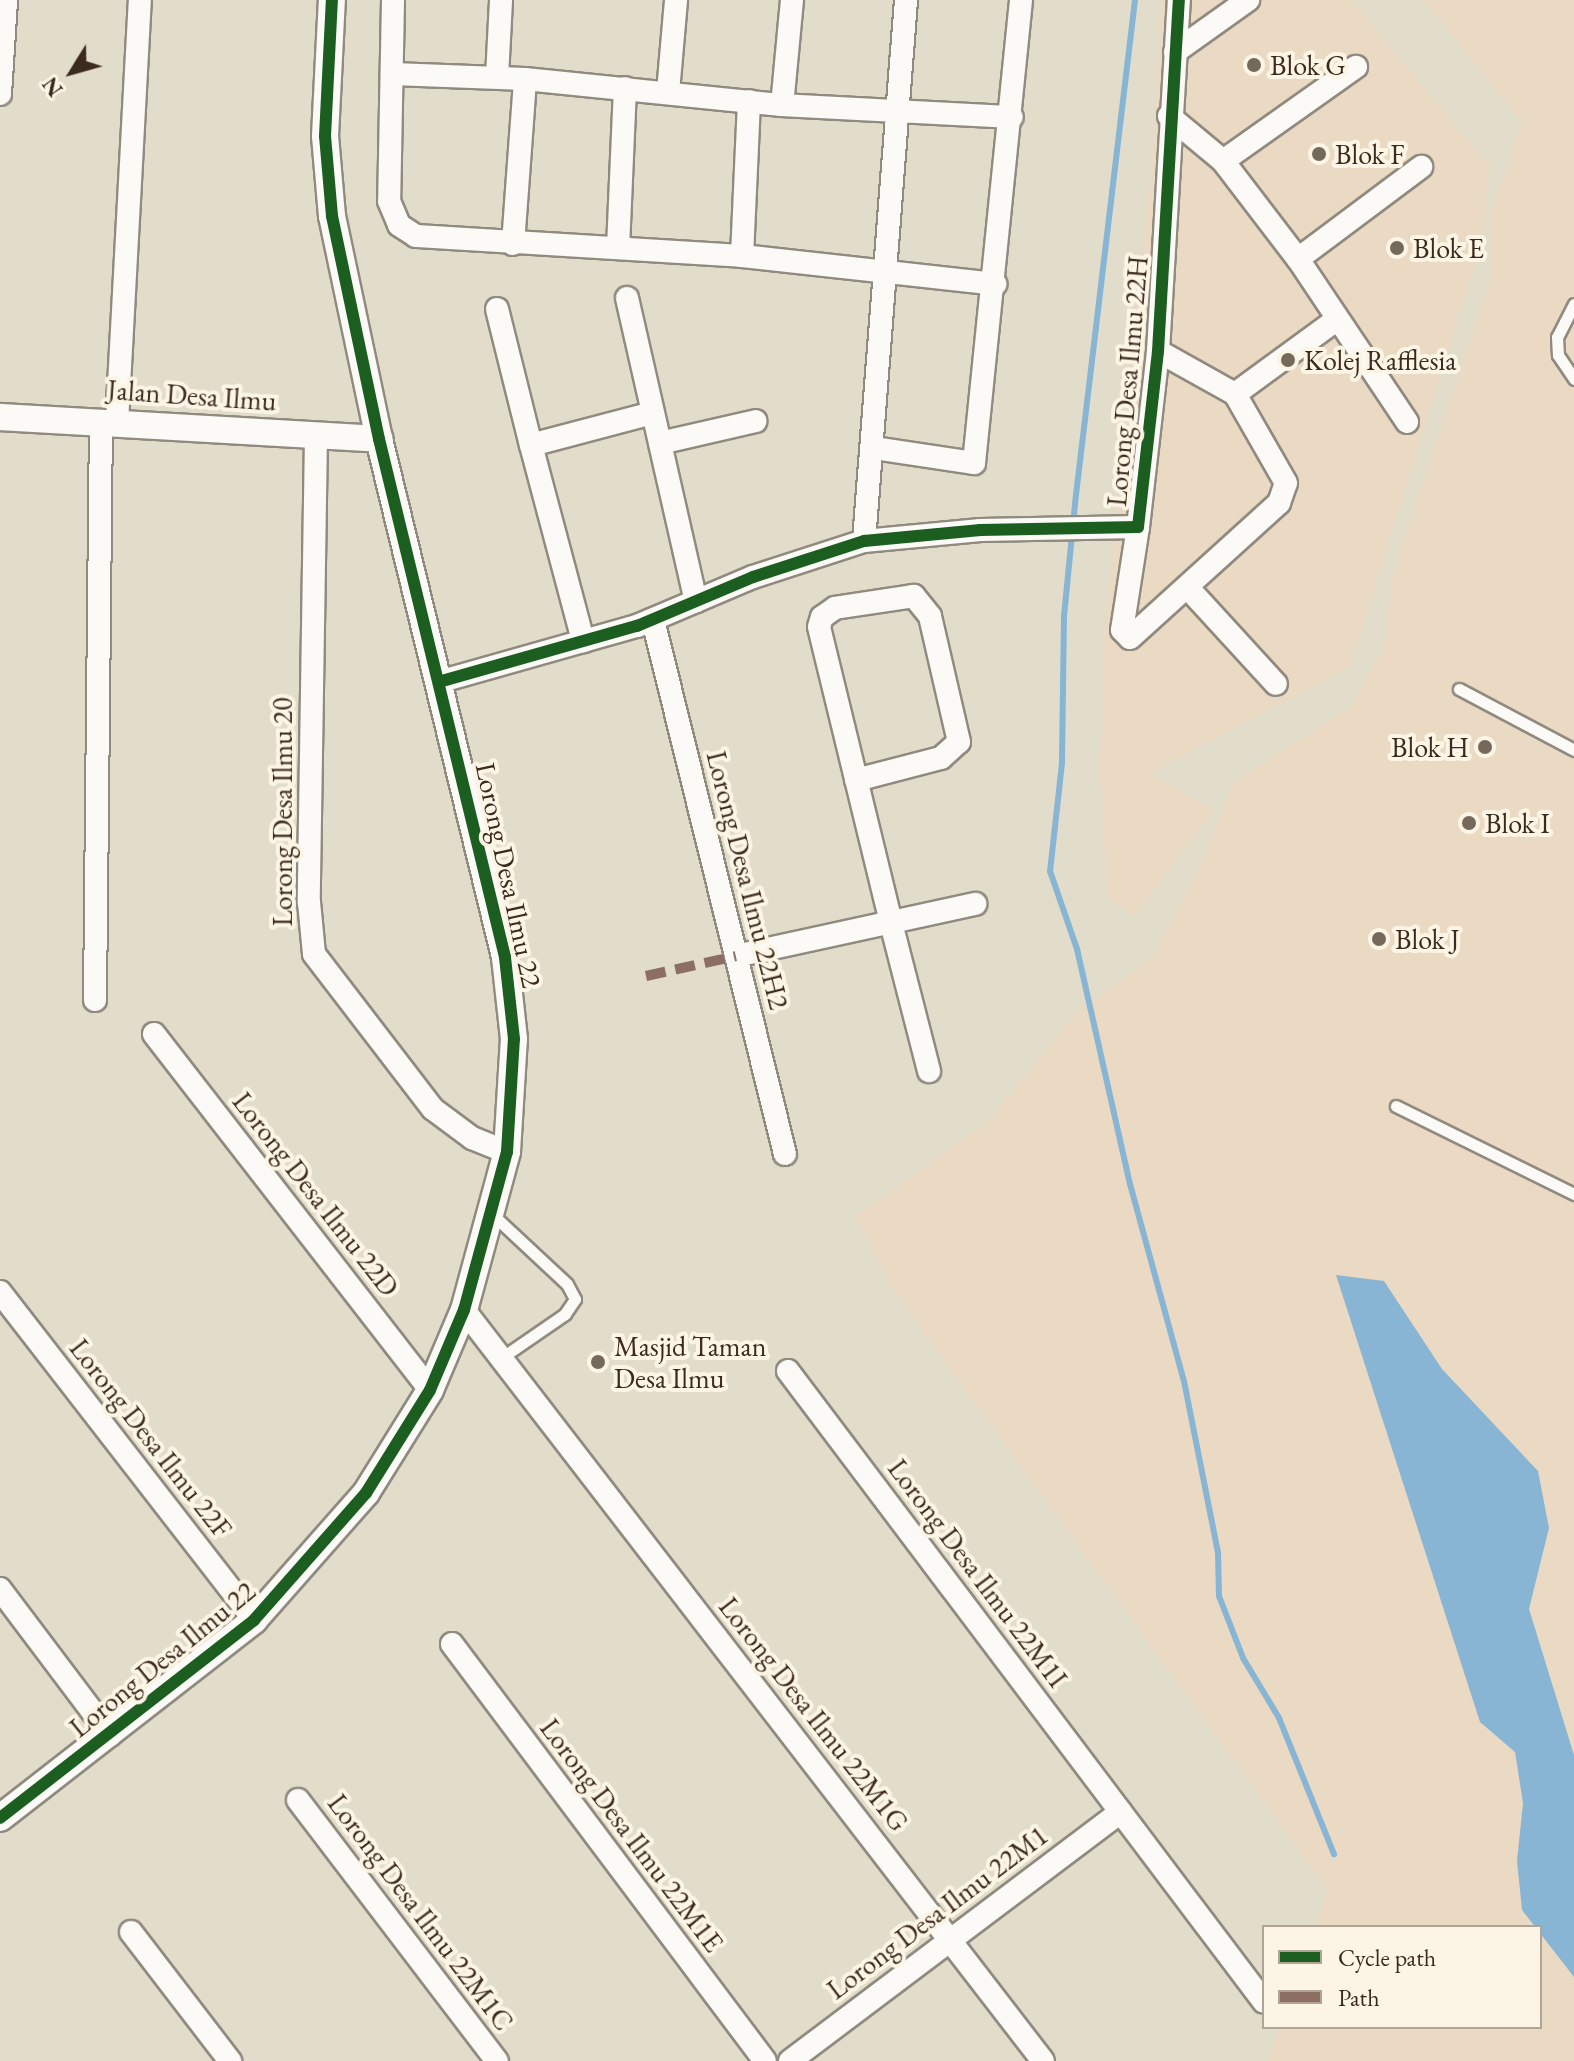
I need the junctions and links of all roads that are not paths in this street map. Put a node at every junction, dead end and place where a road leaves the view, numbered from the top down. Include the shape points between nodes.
1 (6, 0) edge
2 (140, 0) edge
3 (332, 0) edge
4 (393, 0) edge
5 (501, 0) edge
6 (676, 0) edge
7 (792, 0) edge
8 (906, 0) edge
9 (1021, 0) edge
10 (1179, 0) edge
11 (1248, 0) edge
12 (1175, 52) junction
13 (1356, 67) dead end
14 (393, 74) junction
15 (497, 77) junction
16 (525, 79) junction
17 (625, 88) junction
18 (668, 92) junction
19 (0, 94) edge
20 (749, 101) junction
21 (782, 105) junction
22 (898, 109) junction
23 (1169, 116) junction
24 (1012, 117) junction
25 (1223, 161) junction
26 (1421, 167) dead end
27 (513, 244) junction
28 (618, 248) junction
29 (742, 256) junction
30 (1298, 259) junction
31 (883, 273) junction
32 (995, 284) junction
33 (627, 298) dead end
34 (1574, 304) edge
35 (497, 309) dead end
36 (1336, 320) junction
37 (1158, 351) junction
38 (1574, 379) edge
39 (1235, 394) junction
40 (652, 413) junction
41 (0, 417) edge
42 (109, 421) junction
43 (756, 421) dead end
44 (1407, 422) dead end
45 (316, 436) junction
46 (379, 439) junction
47 (660, 443) junction
48 (531, 445) junction
49 (874, 448) junction
50 (1138, 527) junction
51 (864, 541) junction
52 (1188, 588) junction
53 (696, 601) junction
54 (653, 620) junction
55 (583, 641) junction
56 (442, 681) junction
57 (1276, 684) dead end
58 (1459, 689) dead end
59 (1574, 750) edge
60 (856, 780) junction
61 (975, 904) dead end
62 (891, 923) junction
63 (736, 956) junction
64 (95, 1000) dead end
65 (154, 1034) dead end
66 (929, 1071) dead end
67 (1396, 1106) dead end
68 (507, 1152) junction
69 (785, 1154) dead end
70 (1574, 1194) edge
71 (493, 1215) junction
72 (0, 1292) edge
73 (464, 1310) junction
74 (501, 1358) junction
75 (788, 1371) dead end
76 (430, 1390) junction
77 (0, 1589) edge
78 (254, 1620) junction
79 (452, 1644) dead end
80 (110, 1735) junction
81 (298, 1800) dead end
82 (1121, 1812) junction
83 (0, 1818) edge
84 (131, 1932) dead end
85 (950, 1940) junction
86 (1262, 1999) edge
87 (230, 2061) edge
88 (497, 2061) edge
89 (765, 2061) edge
90 (790, 2061) edge
91 (1043, 2061) edge

1 - 19 street
2 - 42 street
3 - 46 street, Lorong Desa Ilmu 22 via 325,136 332,216
4 - 14 street
5 - 15 street
6 - 18 street
7 - 21 street
8 - 22 street
9 - 24 street
10 - 12 street, Lorong Desa Ilmu 22H
11 - 12 street
12 - 23 street, Lorong Desa Ilmu 22H
13 - 25 street
14 - 15 street
14 - 27 street via 389,201 394,217 416,236
15 - 16 street
16 - 17 street
16 - 27 street
17 - 18 street
17 - 28 street
18 - 20 street
20 - 21 street
20 - 29 street
21 - 22 street
22 - 24 street
22 - 31 street
23 - 25 street
23 - 37 street, Lorong Desa Ilmu 22H
24 - 32 street
25 - 30 street
26 - 30 street
27 - 28 street
28 - 29 street
29 - 31 street
30 - 36 street
31 - 32 street
31 - 49 street
32 - 49 street via 973,464
33 - 40 street
34 - 38 lane via 1557,337 1558,355
35 - 48 street
36 - 39 street
36 - 44 street
37 - 39 street
37 - 50 street, Lorong Desa Ilmu 22H
39 - 52 street via 1282,471 1285,490 1279,503
40 - 47 street
40 - 48 street
41 - 42 street, Jalan Desa Ilmu
42 - 45 street, Jalan Desa Ilmu
42 - 64 street
43 - 47 street
45 - 46 street, Jalan Desa Ilmu
45 - 68 street, Lorong Desa Ilmu 20 via 309,902 314,954 433,1109 472,1138
46 - 56 street, Lorong Desa Ilmu 22
47 - 53 street
48 - 55 street
49 - 51 street
50 - 51 street, Lorong Desa Ilmu 22H via 1017,529
50 - 52 street via 1122,632 1134,638
51 - 53 street, Lorong Desa Ilmu 22H
52 - 57 street
53 - 54 street, Lorong Desa Ilmu 22H
54 - 55 street, Lorong Desa Ilmu 22H
54 - 63 street, Lorong Desa Ilmu 22H2
55 - 56 street, Lorong Desa Ilmu 22H
56 - 68 street, Lorong Desa Ilmu 22 via 496,912 513,1011
58 - 59 lane
60 - 60 street via 819,623 835,608 914,596 930,616 959,742 941,758
60 - 62 street
61 - 62 street
62 - 63 street
62 - 66 street
63 - 69 street, Lorong Desa Ilmu 22H2
65 - 76 street, Lorong Desa Ilmu 22D
67 - 70 lane
68 - 71 street, Lorong Desa Ilmu 22
71 - 73 street, Lorong Desa Ilmu 22
71 - 74 lane via 567,1284 575,1299 565,1314
72 - 78 street, Lorong Desa Ilmu 22F
73 - 74 street, Lorong Desa Ilmu 22M1G
73 - 76 street, Lorong Desa Ilmu 22
74 - 85 street, Lorong Desa Ilmu 22M1G
75 - 82 street, Lorong Desa Ilmu 22M1I
76 - 78 street, Lorong Desa Ilmu 22 via 366,1493
77 - 80 street
78 - 80 street, Lorong Desa Ilmu 22
79 - 89 street, Lorong Desa Ilmu 22M1E
80 - 83 street, Lorong Desa Ilmu 22
81 - 88 street, Lorong Desa Ilmu 22M1C
82 - 85 street, Lorong Desa Ilmu 22M1
82 - 86 street, Lorong Desa Ilmu 22M1I
84 - 87 street
85 - 90 street, Lorong Desa Ilmu 22M1
85 - 91 street, Lorong Desa Ilmu 22M1G

